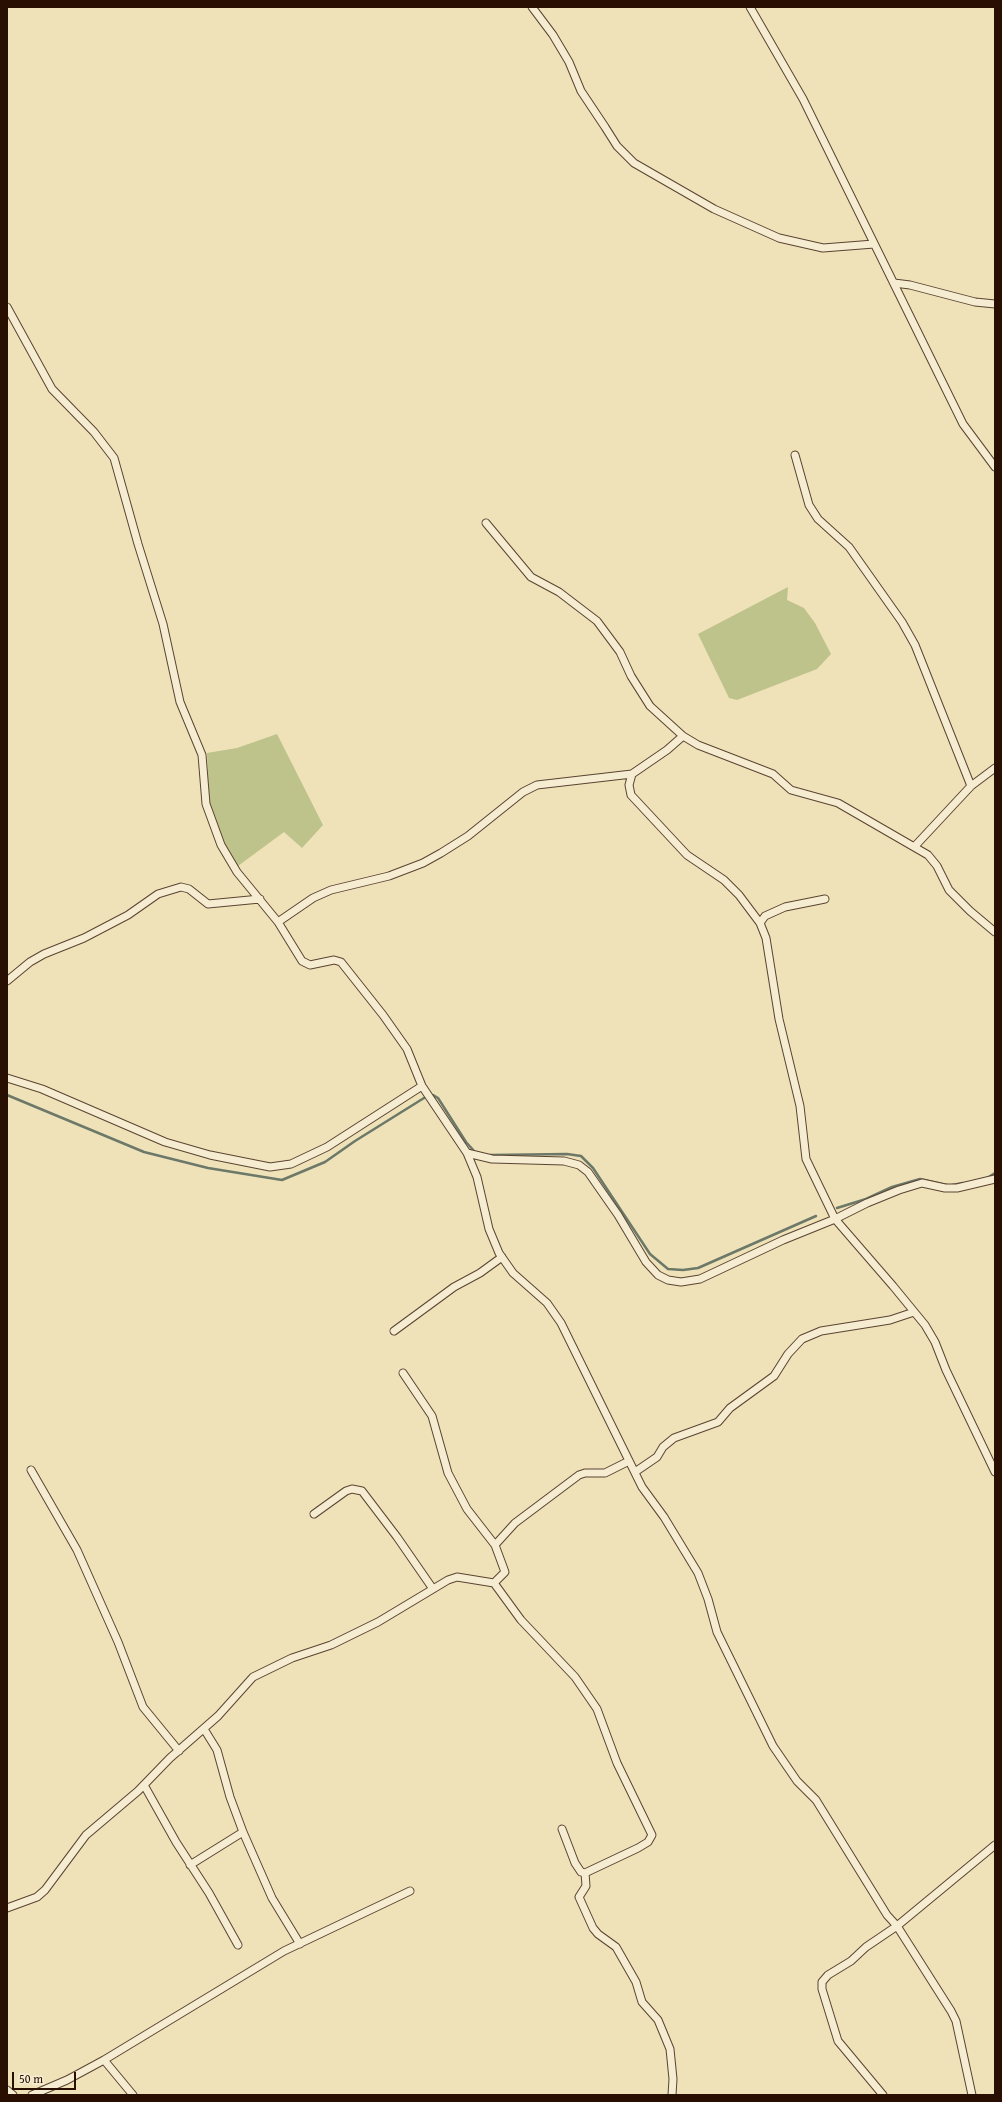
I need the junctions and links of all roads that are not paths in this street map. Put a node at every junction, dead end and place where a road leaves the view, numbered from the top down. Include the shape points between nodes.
1 (532, 7) edge
2 (750, 7) edge
3 (874, 244) junction
4 (894, 283) junction
5 (995, 304) edge
6 (7, 307) edge
7 (795, 455) dead end
8 (995, 467) edge
9 (486, 523) dead end
10 (683, 736) junction
11 (995, 768) edge
12 (632, 774) junction
13 (971, 786) junction
14 (915, 846) junction
15 (260, 899) junction
16 (825, 899) dead end
17 (278, 922) junction
18 (760, 923) junction
19 (995, 932) edge
20 (7, 981) edge
21 (7, 1078) edge
22 (422, 1086) junction
23 (467, 1153) junction
24 (995, 1179) edge
25 (835, 1219) junction
26 (502, 1257) junction
27 (914, 1312) junction
28 (394, 1331) dead end
29 (403, 1373) dead end
30 (629, 1461) junction
31 (31, 1470) dead end
32 (635, 1472) junction
33 (995, 1472) edge
34 (314, 1514) dead end
35 (495, 1545) junction
36 (494, 1583) junction
37 (433, 1589) junction
38 (204, 1730) junction
39 (179, 1751) junction
40 (144, 1785) junction
41 (562, 1829) dead end
42 (243, 1832) junction
43 (995, 1845) edge
44 (190, 1865) junction
45 (585, 1873) junction
46 (410, 1891) dead end
47 (7, 1908) edge
48 (898, 1926) junction
49 (300, 1944) junction
50 (238, 1945) dead end
51 (104, 2060) junction
52 (7, 2090) edge
53 (13, 2095) edge
54 (32, 2095) edge
55 (133, 2095) edge
56 (672, 2095) edge
57 (883, 2095) edge
58 (972, 2095) edge

1 - 3 street via 569,62 581,91 617,146 634,163 714,209 779,238 824,248
2 - 3 street via 803,99
3 - 4 street
4 - 5 street via 910,284 975,302
4 - 8 street via 963,424
6 - 15 street via 52,389 94,432 114,458 163,624 180,702 202,755 206,804 221,845 237,872
7 - 13 street via 809,505 818,518 849,546 915,645
9 - 10 street via 531,576 559,592 597,621 620,652 631,676 650,706
10 - 12 street
10 - 14 street via 698,745 773,774 791,790 838,803
11 - 13 street
12 - 17 street via 537,785 523,792 468,836 435,857 389,876 331,890 313,898
12 - 18 street via 629,785 631,795 687,854 724,880 740,895
13 - 14 street
14 - 19 street via 928,855 937,866 949,890 970,912
15 - 17 street
15 - 20 street via 208,904 189,889 182,887 158,894 128,915 30,962
16 - 18 street via 785,907 766,916
17 - 22 street via 305,964 334,960 341,962 407,1049
18 - 25 street via 766,938 780,1019 800,1106 806,1159
21 - 22 street via 42,1089 166,1142 210,1155 270,1167 291,1164 327,1147
22 - 23 street
23 - 25 street via 492,1159 564,1161 579,1165 588,1172 618,1215 646,1262 658,1275 668,1280 681,1282 700,1278
23 - 26 street via 477,1178 489,1229
24 - 25 street via 950,1189 922,1183 867,1203
25 - 27 street
26 - 28 street via 454,1287
26 - 30 street via 513,1273 547,1304 561,1323
27 - 32 street via 890,1320 821,1331 802,1339 788,1354 774,1376 730,1408 718,1422 674,1438
27 - 33 street via 935,1342
29 - 35 street via 432,1416 448,1473 467,1510
30 - 32 street
30 - 35 street via 605,1473 579,1475 515,1523
31 - 39 street via 76,1550 118,1642 143,1707
32 - 48 street via 698,1573 716,1632 773,1746 797,1781 816,1800 888,1915
34 - 37 street via 346,1491 362,1491
35 - 36 street via 505,1572
36 - 37 street via 457,1577
36 - 45 street via 521,1620 575,1677 597,1709 617,1763 652,1833 651,1838 643,1845
37 - 38 street via 378,1622 332,1645 292,1658 259,1673
38 - 39 street
38 - 42 street via 217,1750
39 - 40 street
40 - 44 street
40 - 47 street via 86,1835 45,1890 37,1897
41 - 45 street via 575,1864
42 - 44 street
42 - 49 street via 272,1898
43 - 48 street
44 - 50 street
45 - 56 street via 586,1886 579,1897 593,1928 616,1947 636,1982 642,2002 658,2020 670,2049
46 - 49 street
48 - 57 street via 866,1947 822,1982 838,2041
48 - 58 street via 956,2021
49 - 51 street via 284,1951
51 - 54 street
51 - 55 street
52 - 53 street

